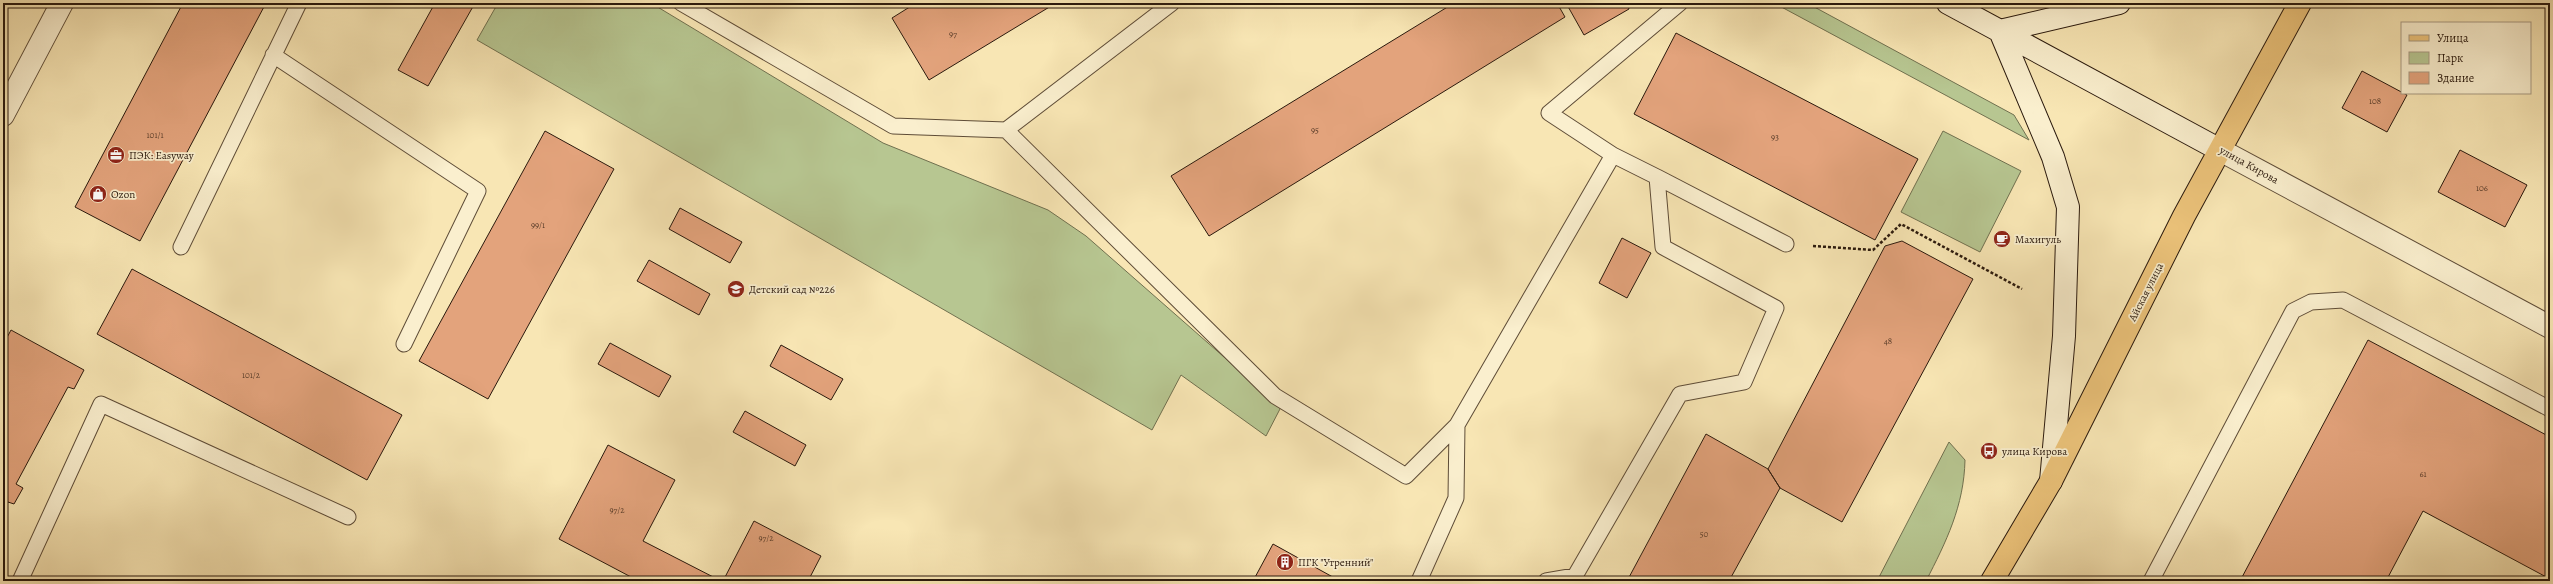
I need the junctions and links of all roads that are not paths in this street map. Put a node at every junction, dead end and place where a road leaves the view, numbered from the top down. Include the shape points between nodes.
1 (62, 3) edge
2 (299, 3) edge
3 (681, 3) edge
4 (1172, 3) edge
5 (1680, 3) edge
6 (1948, 3) edge
7 (2119, 3) edge
8 (2300, 3) edge
9 (2000, 31) junction
10 (274, 55) junction
11 (3, 115) edge
12 (1006, 130) junction
13 (2220, 150) junction
14 (1613, 155) junction
15 (1658, 177) junction
16 (1786, 244) road end
17 (181, 247) dead end
18 (2550, 326) edge
19 (404, 344) dead end
20 (2550, 409) edge
21 (1457, 425) junction
22 (2051, 481) junction
23 (348, 517) dead end
24 (20, 581) edge
25 (1419, 581) edge
26 (1546, 581) edge
27 (1992, 581) edge
28 (2151, 581) edge

1 - 11 main road
2 - 10 lane
3 - 12 lane via 893,126
4 - 12 lane
5 - 14 lane via 1549,112
6 - 9 main road, улица Кирова
7 - 9 main road
8 - 13 main road, Айская улица
9 - 13 main road, улица Кирова
9 - 22 main road via 2053,156 2068,207 2064,336
10 - 17 lane
10 - 19 lane via 478,191
12 - 21 lane via 1275,396 1406,476
13 - 18 main road, улица Кирова
13 - 22 main road, Айская улица
14 - 15 lane
14 - 21 lane
15 - 16 lane
15 - 26 lane via 1663,247 1776,308 1744,382 1680,394 1574,576
20 - 28 lane via 2343,300 2311,302 2293,311
21 - 25 lane via 1456,498
22 - 27 main road, Айская улица
23 - 24 lane via 101,404

